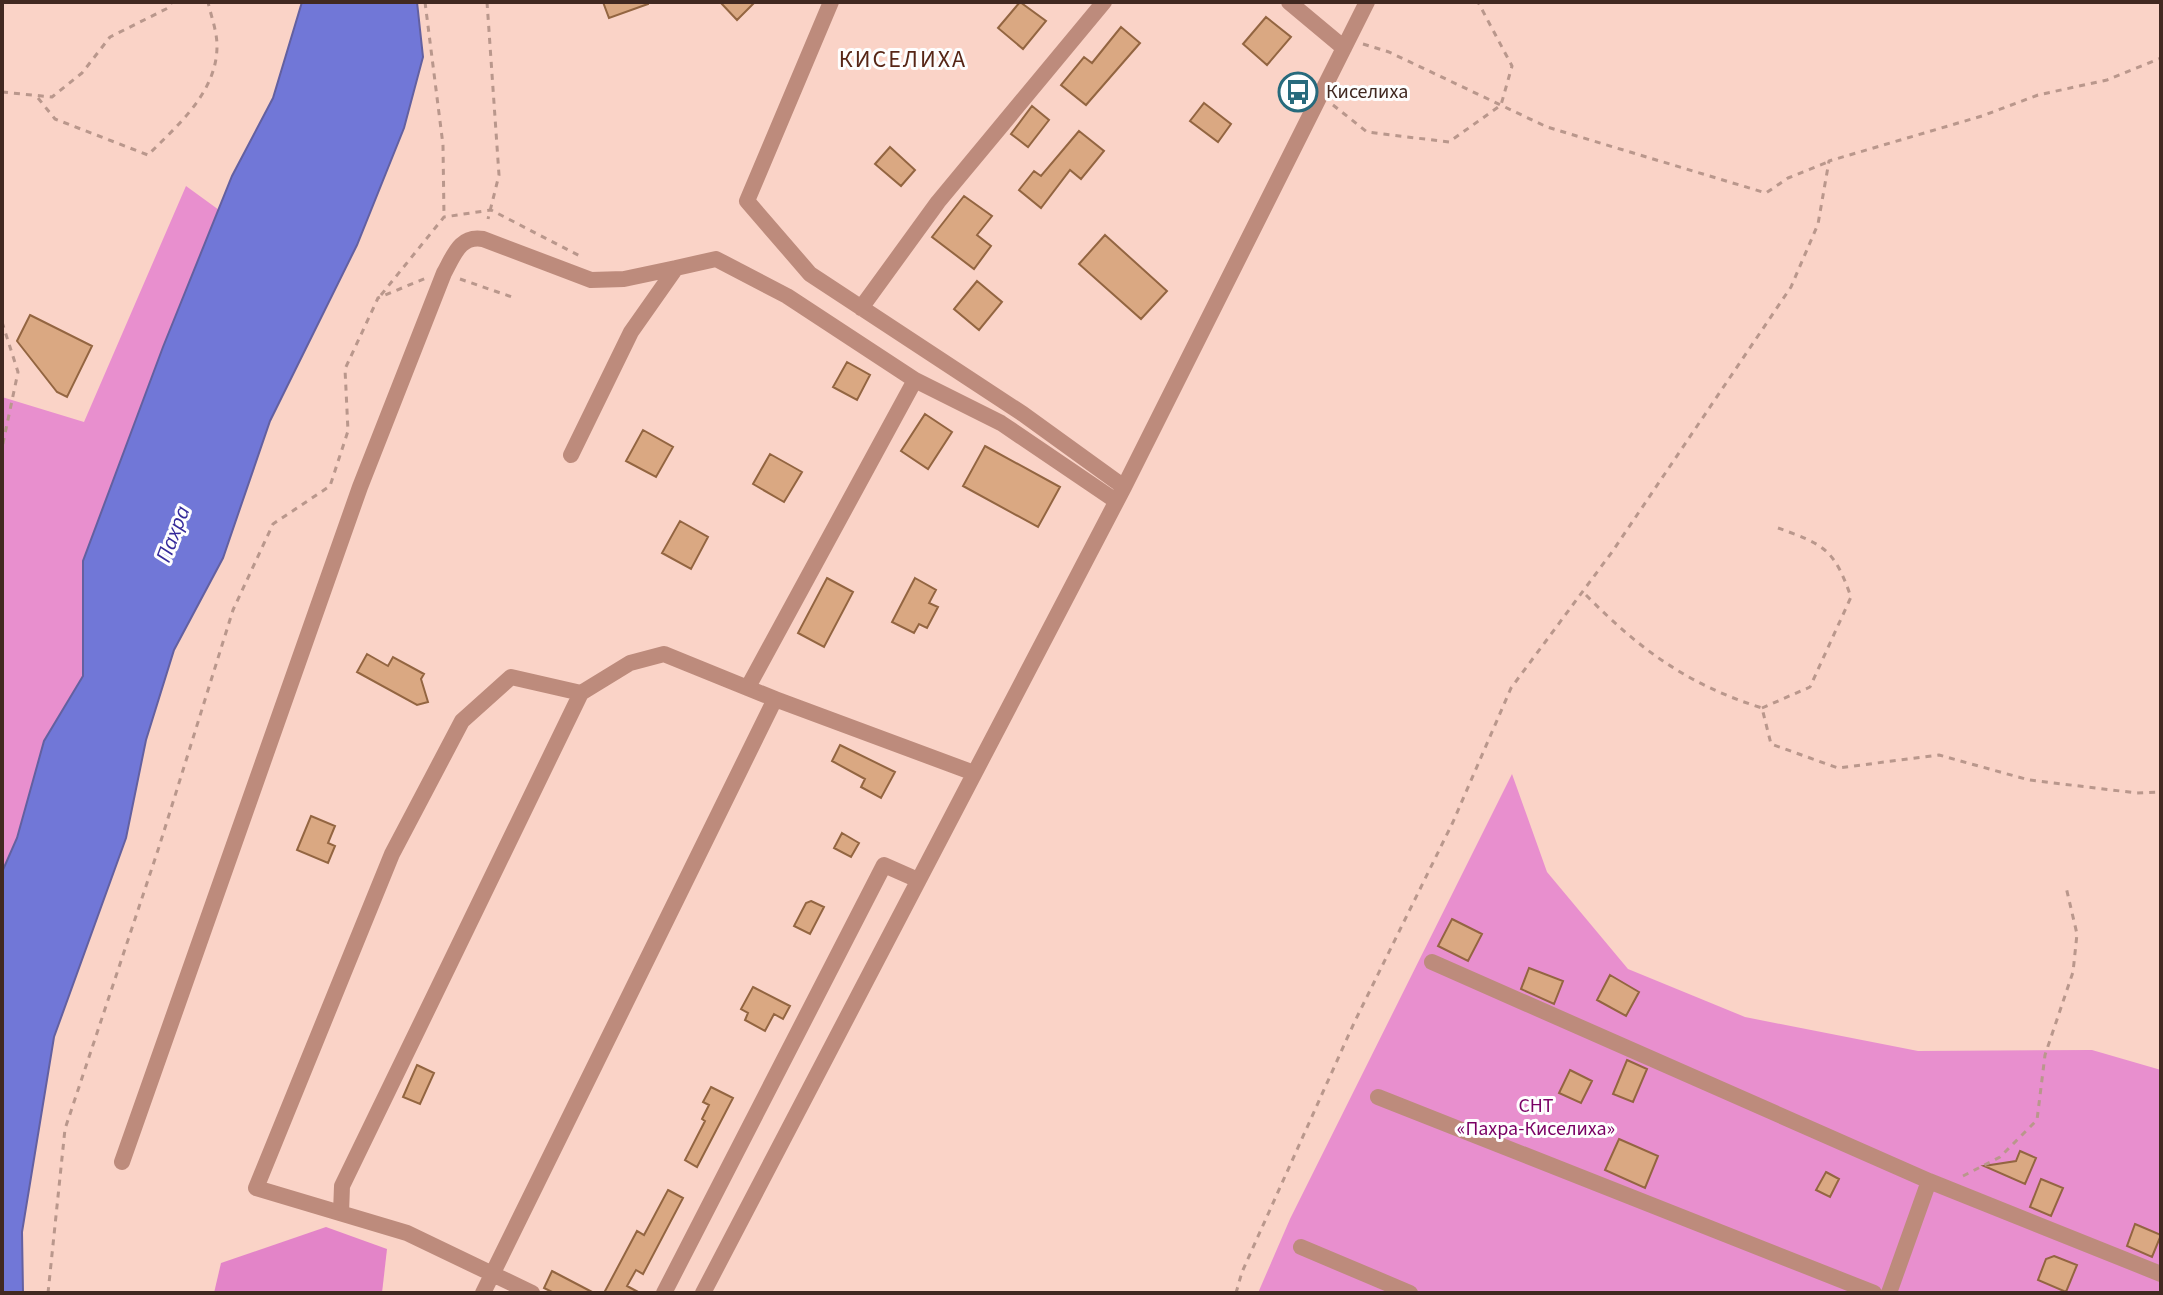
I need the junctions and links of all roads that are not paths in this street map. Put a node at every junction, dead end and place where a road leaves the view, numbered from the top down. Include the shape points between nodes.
1 (831, 2) edge
2 (1104, 2) edge
3 (1289, 2) edge
4 (1367, 2) edge
5 (1346, 44) junction
6 (676, 268) junction
7 (861, 308) junction
8 (915, 380) junction
9 (571, 455) dead end
10 (1120, 494) junction
11 (748, 687) junction
12 (581, 693) junction
13 (775, 699) junction
14 (974, 773) junction
15 (918, 880) junction
16 (1432, 962) dead end
17 (1378, 1097) dead end
18 (122, 1162) dead end
19 (1936, 1184) junction
20 (341, 1213) junction
21 (1301, 1247) dead end
22 (492, 1274) junction
23 (2161, 1274) edge
24 (483, 1293) edge
25 (532, 1293) edge
26 (664, 1293) edge
27 (703, 1293) edge
28 (1410, 1293) edge
29 (1874, 1293) edge
30 (1889, 1293) edge

1 - 7 street via 747,201 810,274
2 - 7 street via 938,202
3 - 5 street
4 - 5 street
5 - 10 street
6 - 8 street via 716,259 787,296
6 - 9 street via 631,332
6 - 18 street via 591,280 473,237 460,244 360,487
7 - 10 street via 1023,414
8 - 10 street via 1001,423
8 - 11 street
10 - 14 street
11 - 12 street via 664,654 630,663
11 - 13 street
12 - 20 street via 342,1186
12 - 20 street via 511,677 462,721 392,854 256,1188
13 - 14 street
13 - 22 street
14 - 15 street
15 - 26 street via 884,865
15 - 27 street
16 - 19 street
17 - 29 street
19 - 23 street
19 - 30 street
20 - 22 street via 407,1233
21 - 28 street
22 - 24 street
22 - 25 street

